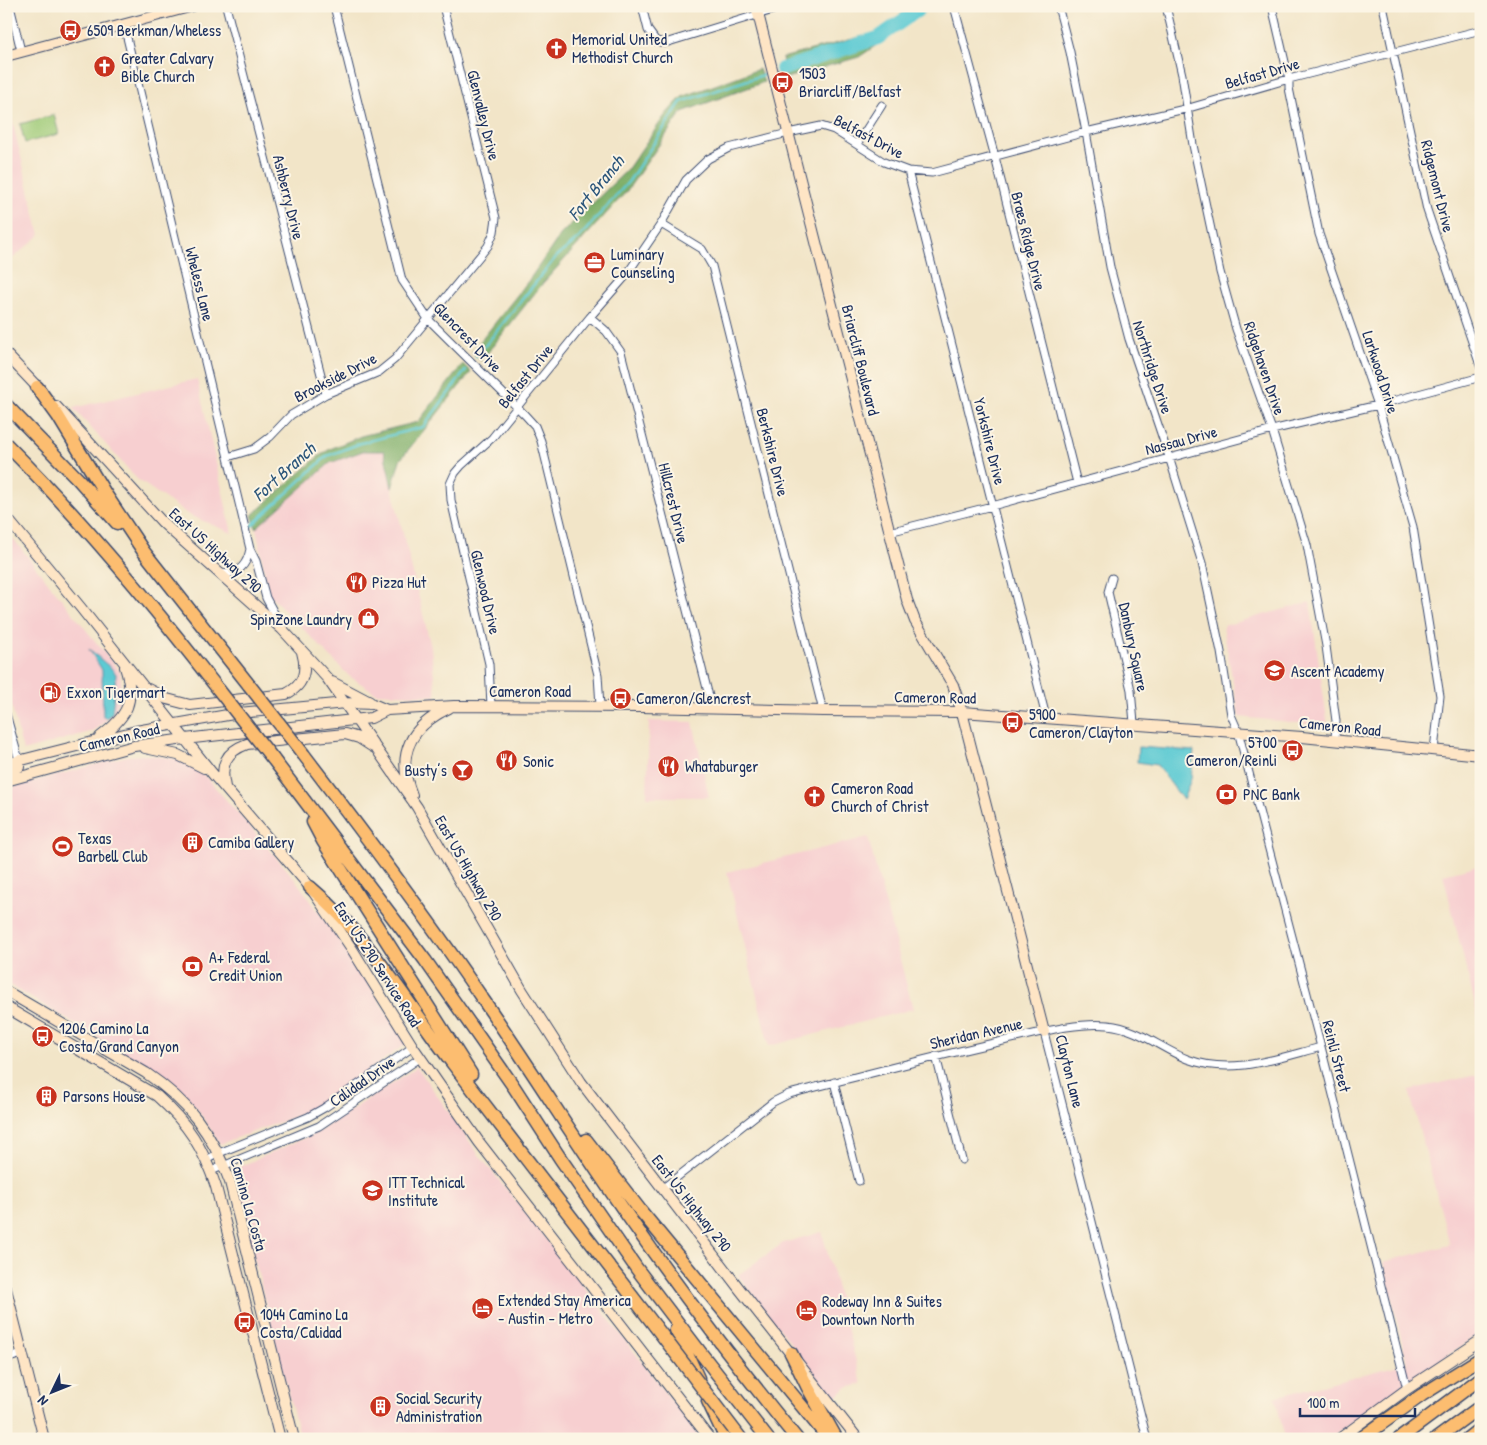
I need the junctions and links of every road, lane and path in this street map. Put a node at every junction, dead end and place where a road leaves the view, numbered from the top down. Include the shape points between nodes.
1 (10, 6) edge
2 (193, 6) edge
3 (226, 6) edge
4 (334, 6) edge
5 (443, 6) edge
6 (642, 6) edge
7 (786, 6) edge
8 (954, 6) edge
9 (1058, 6) edge
10 (1166, 6) edge
11 (1272, 6) edge
12 (1384, 6) edge
13 (757, 10) edge
14 (124, 25) junction
15 (1481, 30) edge
16 (21, 51) junction
17 (1394, 52) junction
18 (6, 56) edge
19 (1289, 79) junction
20 (882, 105) dead end
21 (1189, 108) junction
22 (1086, 132) junction
23 (788, 133) junction
24 (857, 144) junction
25 (995, 157) junction
26 (908, 172) junction
27 (661, 224) junction
28 (494, 232) joint
29 (590, 317) junction
30 (428, 319) junction
31 (6, 354) edge
32 (1481, 368) edge
33 (1481, 377) edge
34 (37, 388) junction
35 (326, 394) junction
36 (1378, 405) junction
37 (6, 406) edge
38 (518, 407) junction
39 (1272, 430) junction
40 (6, 444) edge
41 (228, 457) junction
42 (1169, 457) junction
43 (1077, 483) junction
44 (450, 484) joint
45 (992, 506) junction
46 (6, 517) edge
47 (889, 532) junction
48 (250, 548) junction
49 (144, 552) junction
50 (218, 573) junction
51 (1112, 578) dead end
52 (282, 629) junction
53 (301, 648) junction
54 (123, 660) junction
55 (327, 678) junction
56 (143, 686) junction
57 (346, 703) junction
58 (373, 704) junction
59 (454, 706) junction
60 (491, 706) junction
61 (600, 706) junction
62 (712, 708) junction
63 (387, 710) junction
64 (824, 711) junction
65 (962, 712) junction
66 (6, 714) edge
67 (1046, 717) junction
68 (357, 720) junction
69 (172, 724) junction
70 (1134, 724) junction
71 (1238, 731) junction
72 (184, 739) junction
73 (1334, 740) junction
74 (96, 741) junction
75 (134, 746) junction
76 (376, 749) junction
77 (1434, 750) junction
78 (1481, 755) edge
79 (19, 760) junction
80 (6, 764) edge
81 (6, 773) edge
82 (212, 773) junction
83 (6, 781) edge
84 (225, 788) junction
85 (296, 791) junction
86 (417, 807) junction
87 (310, 886) junction
88 (6, 991) edge
89 (6, 1007) edge
90 (1044, 1032) junction
91 (1321, 1047) junction
92 (413, 1048) junction
93 (936, 1056) junction
94 (420, 1058) junction
95 (532, 1072) junction
96 (834, 1082) junction
97 (315, 1113) junction
98 (319, 1126) junction
99 (219, 1153) junction
100 (206, 1160) junction
101 (962, 1160) dead end
102 (224, 1166) junction
103 (211, 1171) junction
104 (859, 1180) dead end
105 (545, 1182) junction
106 (662, 1188) junction
107 (6, 1289) edge
108 (663, 1303) junction
109 (1481, 1340) edge
110 (271, 1347) junction
111 (258, 1351) junction
112 (791, 1353) junction
113 (22, 1354) junction
114 (1481, 1358) edge
115 (6, 1359) edge
116 (1481, 1378) edge
117 (1407, 1389) junction
118 (1481, 1406) edge
119 (1481, 1428) edge
120 (44, 1439) edge
121 (280, 1439) edge
122 (294, 1439) edge
123 (710, 1439) edge
124 (726, 1439) edge
125 (741, 1439) edge
126 (768, 1439) edge
127 (797, 1439) edge
128 (829, 1439) edge
129 (836, 1439) edge
130 (858, 1439) edge
131 (1147, 1439) edge
132 (1339, 1439) edge
133 (1360, 1439) edge
134 (1399, 1439) edge
135 (1436, 1439) edge
136 (1467, 1439) edge

1 - 16 street
2 - 14 main road
3 - 35 street, Ashberry Drive
4 - 30 street, Glencrest Drive via 402,280
5 - 28 street, Glenvalley Drive via 496,218
6 - 13 street via 648,30 656,41 665,43
7 - 13 street
8 - 25 street, Braes Ridge Drive
9 - 22 street, Northridge Drive
10 - 21 street, Ridgehaven Drive
11 - 19 street, Larkwood Drive
12 - 17 street, Ridgemont Drive
13 - 23 main road, Briarcliff Boulevard
14 - 16 main road
14 - 41 street, Wheless Lane
15 - 17 street, Belfast Drive
16 - 18 main road
17 - 19 street, Belfast Drive
17 - 32 street, Ridgemont Drive via 1427,210
19 - 21 street, Belfast Drive
19 - 36 street, Larkwood Drive via 1319,234
20 - 24 street
21 - 22 street, Belfast Drive
21 - 39 street, Ridgehaven Drive via 1193,145 1220,272 1236,329
22 - 25 street, Belfast Drive
22 - 42 street, Northridge Drive via 1110,267 1129,339
23 - 24 street, Belfast Drive via 820,126 834,130
23 - 27 street, Belfast Drive via 729,148 708,159 686,180
23 - 47 main road, Briarcliff Boulevard
24 - 26 street, Belfast Drive via 884,162
25 - 26 street, Belfast Drive via 932,172
25 - 43 street, Braes Ridge Drive
26 - 45 street, Yorkshire Drive
27 - 29 street, Belfast Drive via 625,276
27 - 64 street, Berkshire Drive via 702,249 712,266
28 - 30 street, Brookside Drive via 488,246
29 - 38 street, Belfast Drive
29 - 62 street, Hillcrest Drive via 606,331 621,352
30 - 35 street, Brookside Drive via 395,359 379,372
30 - 38 street, Glencrest Drive
31 - 34 main road, East US Highway 290
33 - 36 street, Nassau Drive
34 - 49 highway
34 - 50 main road, East US Highway 290 via 163,523
35 - 41 street, Brookside Drive via 291,415 254,449
36 - 39 street, Nassau Drive
36 - 77 street, Larkwood Drive via 1413,527 1440,696
37 - 49 highway
38 - 44 street, Belfast Drive via 492,438 460,466
38 - 61 street, Glencrest Drive via 535,426 541,441 598,675
39 - 42 street, Nassau Drive
39 - 73 street, Ridgehaven Drive via 1307,545 1326,646 1336,722
40 - 85 highway, bridge via 102,546 169,626
41 - 48 street, Wheless Lane
42 - 43 street, Nassau Drive
42 - 71 street, Northridge Drive via 1202,563 1231,715
43 - 45 street, Nassau Drive
44 - 60 street, Glenwood Drive via 450,500 489,664
45 - 47 street, Nassau Drive
45 - 67 street, Yorkshire Drive
46 - 54 main road
47 - 65 main road, Briarcliff Boulevard via 915,621 942,665
48 - 50 street via 246,563 237,571
48 - 52 street, Wheless Lane via 266,598
49 - 95 highway, bridge via 373,846
50 - 52 main road, East US Highway 290
51 - 70 street, Danbury Square via 1108,592 1131,690
52 - 53 main road, East US Highway 290
53 - 55 main road, East US Highway 290
53 - 56 main road via 305,671 299,685 286,694 190,705 167,699
54 - 56 main road
54 - 74 main road via 129,679 130,702 119,722
55 - 57 main road, East US Highway 290
55 - 58 main road
56 - 69 main road
57 - 58 main road, Cameron Road
57 - 68 main road, East US Highway 290
57 - 69 main road, Cameron Road via 238,713
58 - 63 main road, Cameron Road
59 - 60 main road, Cameron Road
59 - 63 main road, Cameron Road
59 - 86 main road via 430,718 408,747 404,770
60 - 61 main road, Cameron Road
61 - 62 main road, Cameron Road
62 - 64 main road, Cameron Road
63 - 68 main road, Cameron Road
64 - 65 main road, Cameron Road
65 - 67 main road, Cameron Road
65 - 90 main road, Clayton Lane
66 - 79 street
67 - 70 main road, Cameron Road
68 - 72 main road, Cameron Road
68 - 76 main road, East US Highway 290
69 - 72 main road
69 - 74 main road, Cameron Road
70 - 71 main road, Cameron Road
71 - 73 main road, Cameron Road
71 - 91 street, Reinli Street
72 - 75 main road, Cameron Road
72 - 82 main road
73 - 77 main road, Cameron Road
74 - 79 main road, Cameron Road
75 - 82 main road via 178,755
75 - 83 main road, Cameron Road
76 - 84 main road via 345,734 247,744 233,751 225,762
76 - 86 main road, East US Highway 290
77 - 78 main road, Cameron Road
79 - 80 main road, Cameron Road
79 - 81 main road via 19,767
82 - 84 main road
84 - 87 main road
85 - 105 highway via 323,841 454,1048
85 - 108 highway via 425,960
86 - 106 main road, East US Highway 290 via 557,1047 603,1113
87 - 92 main road, East US 290 Service Road
87 - 105 highway via 365,944
88 - 99 main road, Camino La Costa via 166,1087 197,1117
89 - 100 main road, Camino La Costa via 157,1096 187,1126
90 - 91 street, Sheridan Avenue via 1080,1026 1123,1028 1187,1059 1220,1067 1256,1064
90 - 93 street, Sheridan Avenue
90 - 131 street, Clayton Lane
91 - 117 street, Reinli Street
92 - 94 main road, East US 290 Service Road
92 - 97 street, Calidad Drive
93 - 96 street, Sheridan Avenue
93 - 101 street
94 - 98 street, Calidad Drive
94 - 123 main road via 503,1173
95 - 127 highway via 655,1255
95 - 128 highway via 634,1203
96 - 104 street
96 - 106 street, Sheridan Avenue via 779,1098
97 - 98 street, Calidad Drive
97 - 99 street, Calidad Drive
98 - 102 street, Calidad Drive
99 - 100 street, Calidad Drive
99 - 102 main road, Camino La Costa
100 - 103 main road, Camino La Costa
102 - 103 street, Calidad Drive
102 - 110 main road, Camino La Costa
103 - 111 main road, Camino La Costa
105 - 125 highway, bridge
106 - 112 main road, East US Highway 290
107 - 113 main road
108 - 124 highway
108 - 126 highway
109 - 117 main road
110 - 111 main road
110 - 122 main road, Camino La Costa
111 - 121 main road, Camino La Costa
112 - 129 highway
112 - 130 main road, East US Highway 290
113 - 115 street
113 - 120 main road
114 - 133 highway
116 - 134 highway
117 - 132 main road
118 - 135 highway
119 - 136 highway

